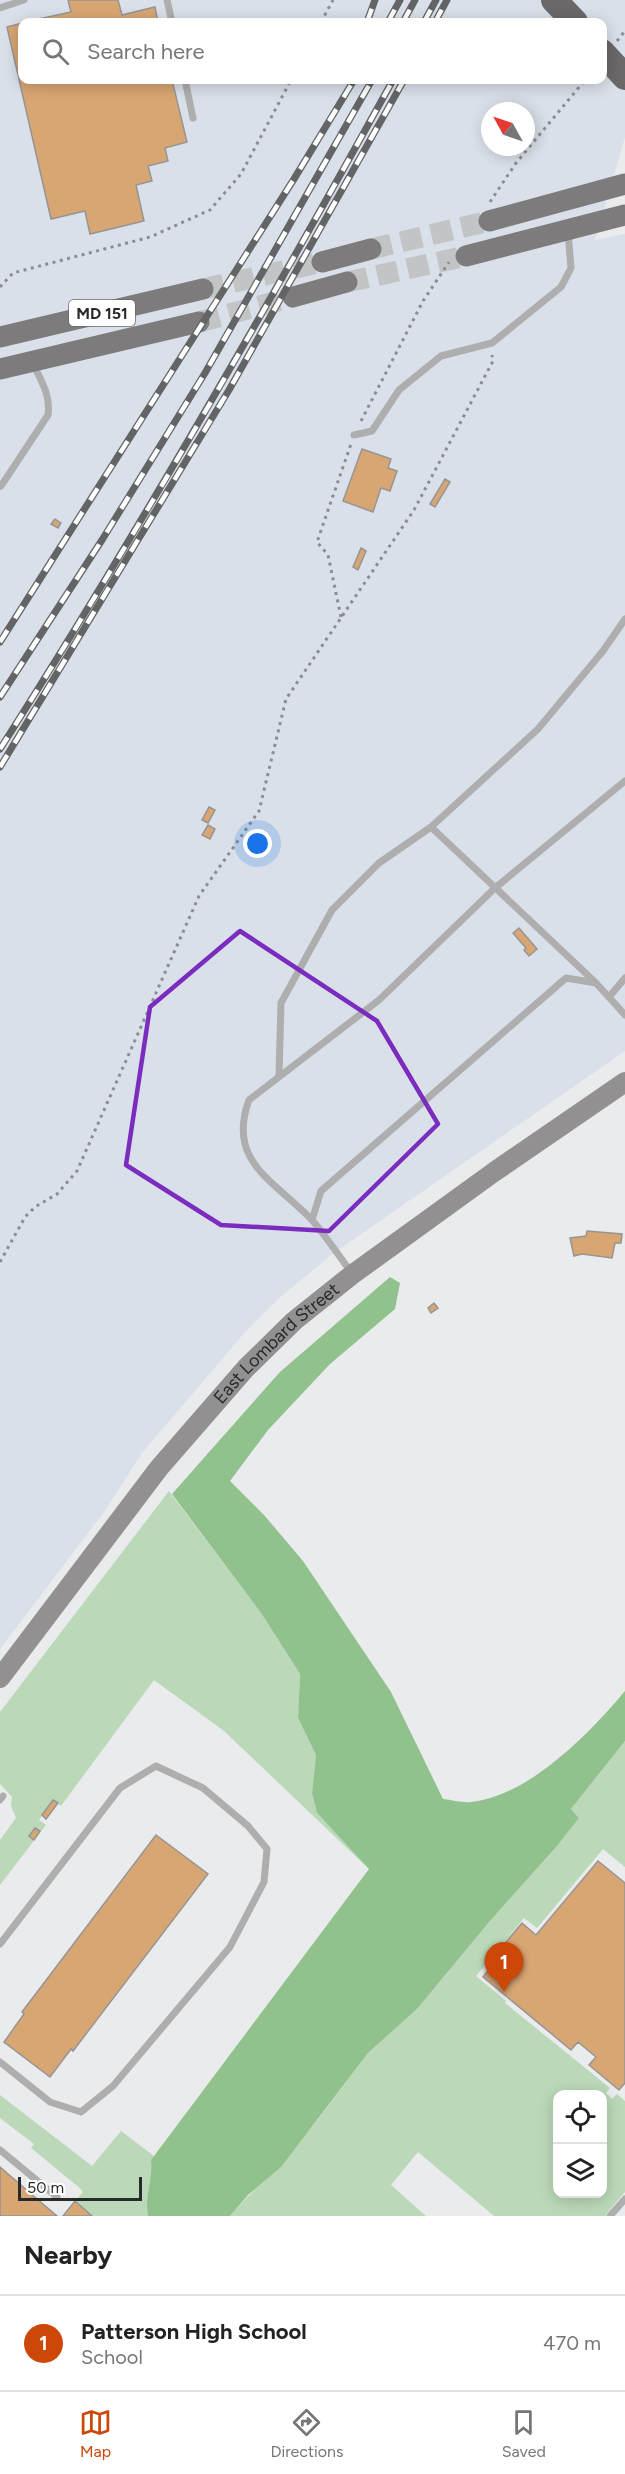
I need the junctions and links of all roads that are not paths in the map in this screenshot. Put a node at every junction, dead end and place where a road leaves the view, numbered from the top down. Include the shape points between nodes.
1 (24, 0) edge
2 (167, 0) edge
3 (554, 0) edge
4 (0, 8) edge
5 (171, 18) edge
6 (571, 18) edge
7 (607, 57) edge
8 (625, 77) edge
9 (186, 84) edge
10 (194, 118) dead end
11 (625, 184) edge
12 (490, 212) tunnel mouth
13 (625, 215) edge
14 (568, 230) junction
15 (371, 249) tunnel mouth
16 (458, 259) tunnel mouth
17 (322, 262) tunnel mouth
18 (347, 282) tunnel mouth
19 (203, 289) tunnel mouth
20 (293, 297) tunnel mouth
21 (199, 322) tunnel mouth
22 (0, 338) edge
23 (32, 362) junction
24 (0, 369) edge
25 (354, 435) road end
26 (0, 486) edge
27 (625, 619) edge
28 (623, 627) edge
29 (625, 781) edge
30 (431, 827) junction
31 (495, 888) junction
32 (625, 978) edge
33 (596, 983) junction
34 (609, 997) junction
35 (625, 1016) edge
36 (279, 1076) junction
37 (625, 1082) edge
38 (312, 1220) junction
39 (353, 1274) junction
40 (0, 1678) edge
41 (0, 1944) edge
42 (0, 2062) edge
43 (0, 2150) edge
44 (57, 2197) dead end
45 (625, 2199) edge
46 (610, 2216) edge

1 - 4 lane
2 - 5 lane
3 - 6 highway
7 - 8 highway, bridge
9 - 10 lane
11 - 12 main road
13 - 14 main road
14 - 16 main road
14 - 25 lane via 571,268 561,287 492,343 441,356 399,390 372,431
15 - 17 main road
18 - 20 main road
19 - 22 main road, MD 151
21 - 23 main road, MD 151
23 - 24 main road, MD 151
23 - 26 lane via 46,392 48,415
27 - 28 lane
28 - 30 lane via 538,729
29 - 31 lane
30 - 31 lane
30 - 36 lane via 379,863 332,910 281,1003
31 - 33 lane
31 - 36 lane via 379,1000
32 - 34 lane
33 - 34 lane
33 - 38 lane via 566,978 321,1191
34 - 35 lane
36 - 38 lane via 249,1100 242,1120 245,1149 264,1176
37 - 39 main road, East Lombard Street
38 - 39 lane
39 - 40 main road, East Lombard Street via 294,1321 239,1376 159,1468
41 - 42 lane via 120,1788 156,1766 202,1788 248,1826 267,1849 264,1882 230,1947 113,2086 81,2112 50,2102
43 - 44 lane
45 - 46 lane

